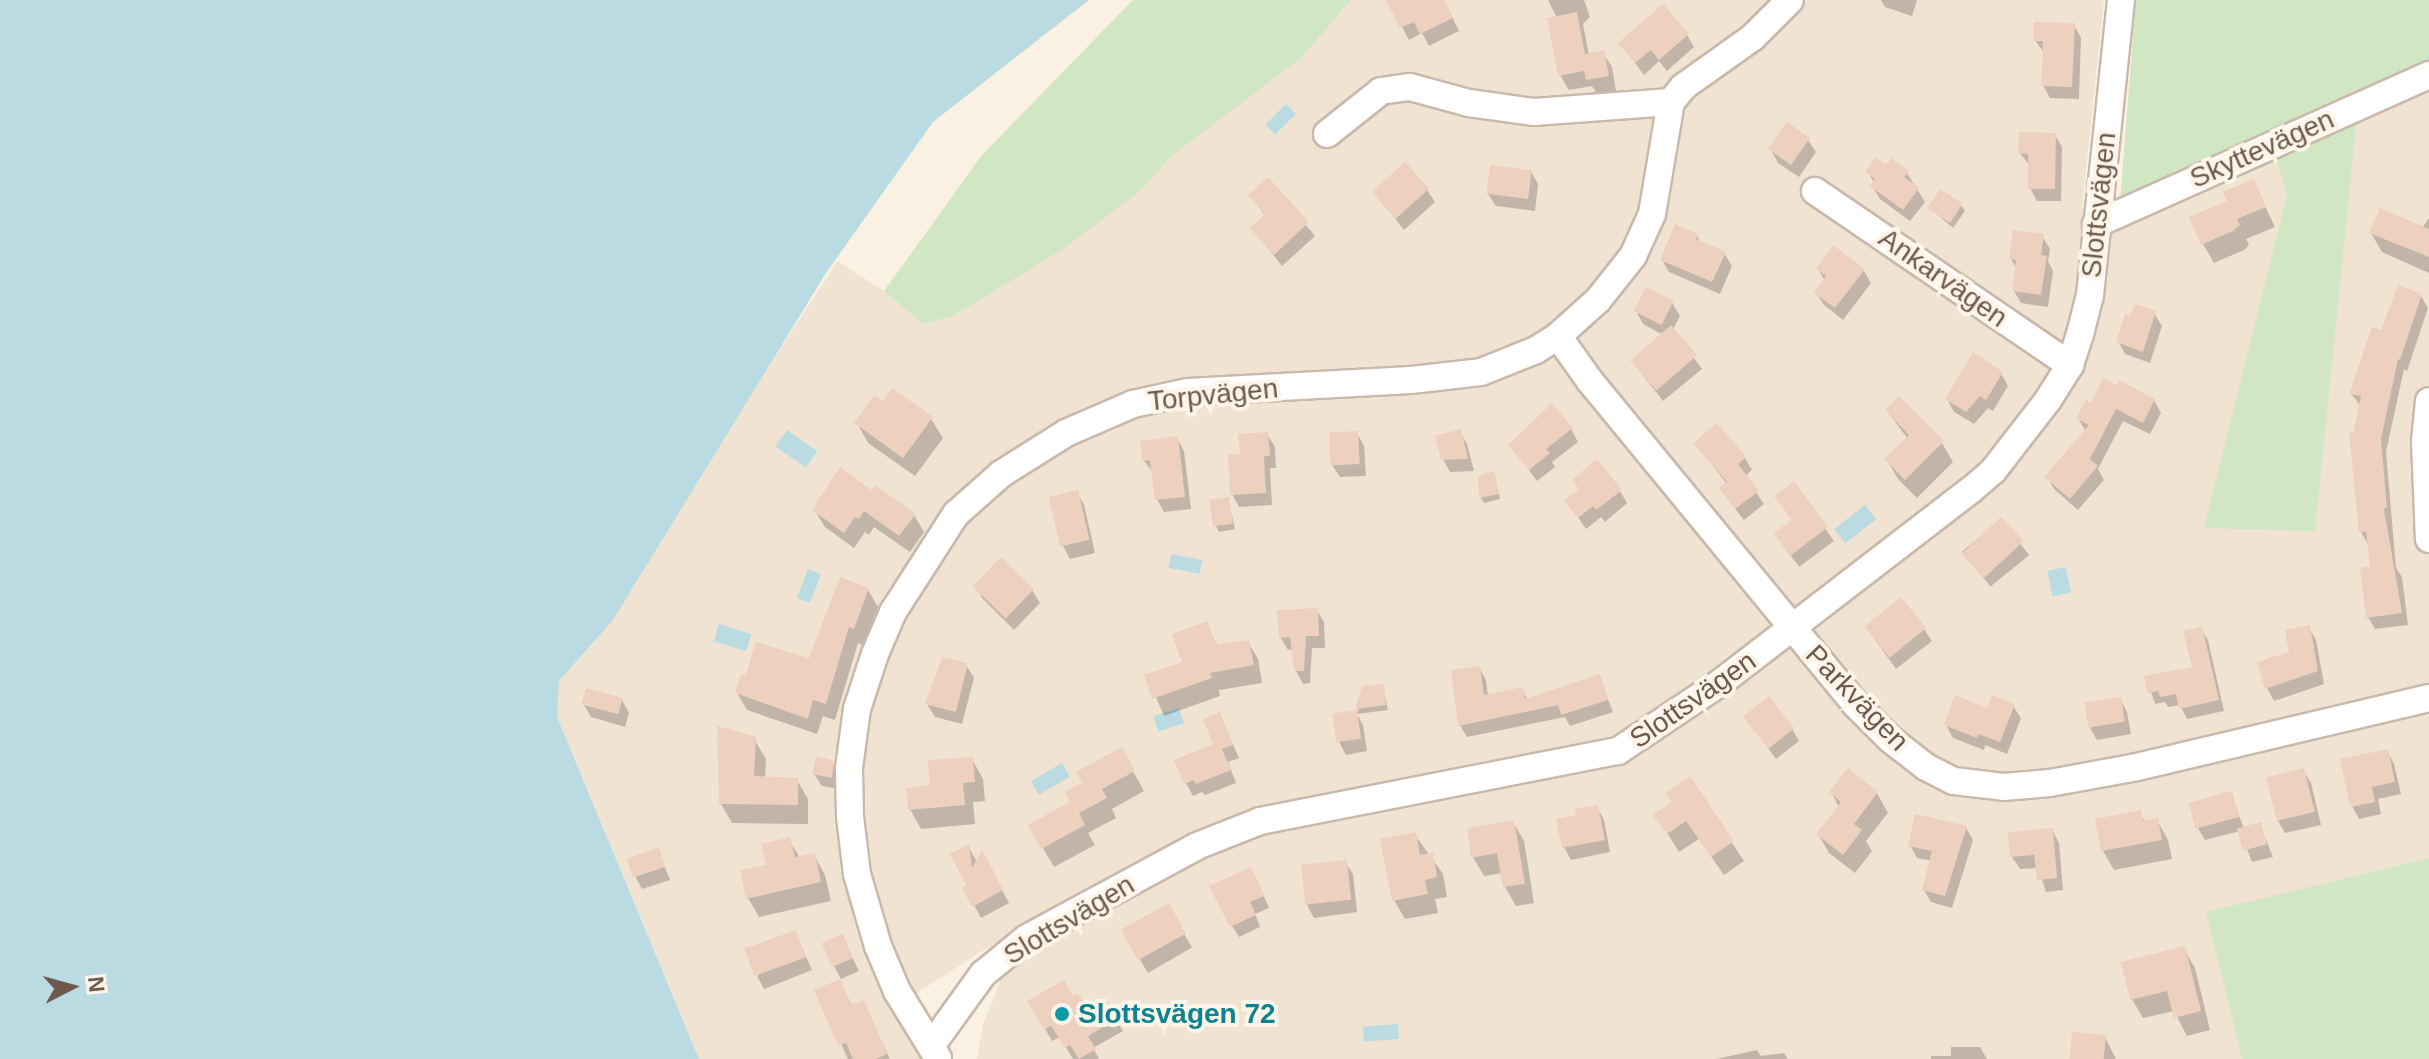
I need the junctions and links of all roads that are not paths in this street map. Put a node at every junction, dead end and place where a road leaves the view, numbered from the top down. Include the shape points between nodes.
1 (1790, 0) edge
2 (2121, 0) edge
3 (2429, 75) edge
4 (1671, 102) junction
5 (1327, 134) dead end
6 (1815, 191) dead end
7 (2096, 224) junction
8 (1558, 336) junction
9 (2070, 365) junction
10 (2429, 401) edge
11 (2429, 539) edge
12 (1792, 629) junction
13 (2429, 698) edge
14 (934, 1052) edge

1 - 4 street via 1753,37 1683,87
2 - 7 street, Slottsvägen
3 - 7 street, Skyttevägen
4 - 5 street via 1534,112 1469,103 1410,87 1381,91
4 - 8 street, Torpvägen via 1652,214 1642,237 1611,285
6 - 9 street, Ankarvägen
7 - 9 street, Slottsvägen via 2090,295
8 - 12 street, Parkvägen
8 - 14 street, Torpvägen via 1512,363 1481,372 1188,392 1133,404 1066,433 1001,474 956,514 893,612 875,654 857,709 849,768 857,874 878,946 897,991
9 - 12 street, Slottsvägen via 1993,471
10 - 11 street
12 - 13 street, Parkvägen via 1890,739 1926,767 1972,785 2017,786 2088,777
12 - 14 street, Slottsvägen via 1618,751 1260,821 1197,846 1027,938 983,974

